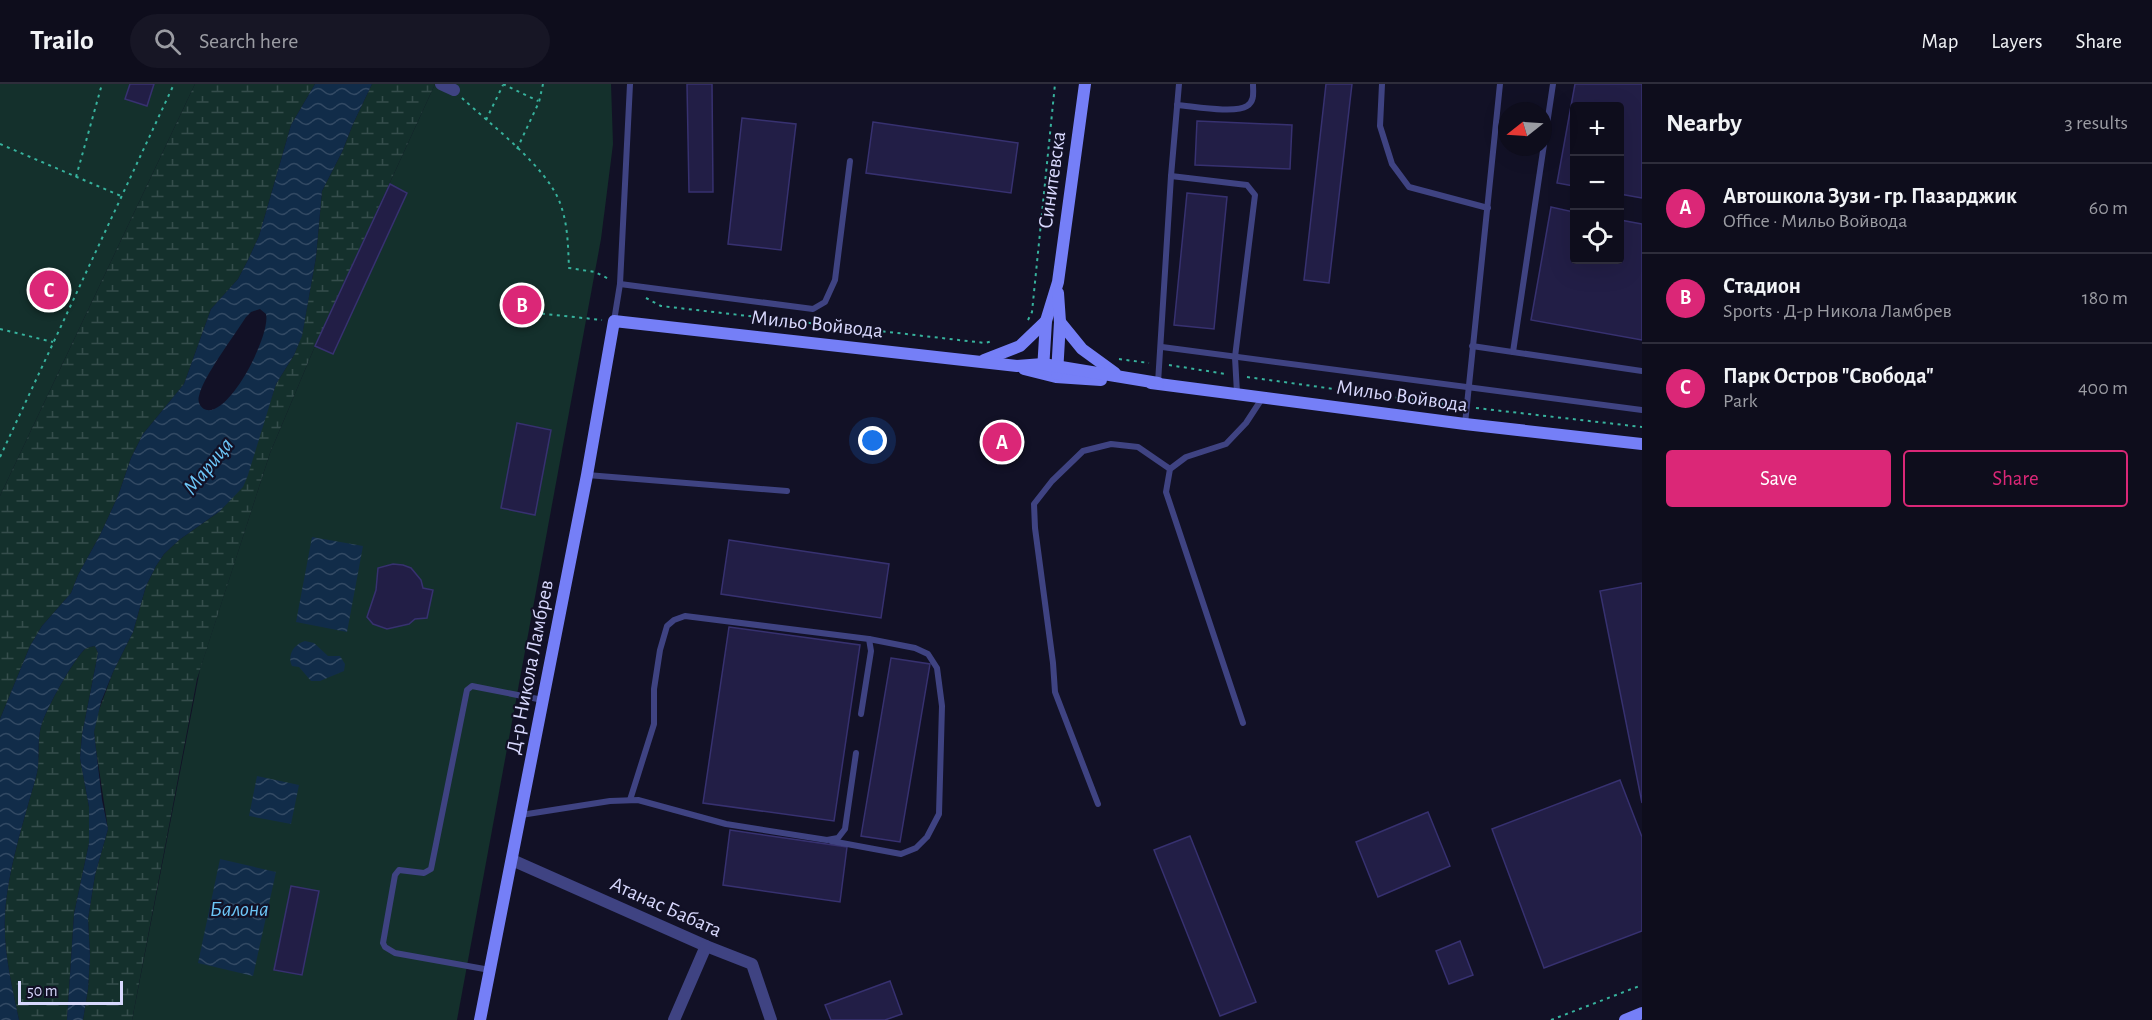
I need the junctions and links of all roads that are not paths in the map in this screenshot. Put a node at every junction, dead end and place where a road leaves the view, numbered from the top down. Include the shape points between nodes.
1 (441, 84) edge
2 (630, 84) edge
3 (1085, 84) edge
4 (1179, 84) edge
5 (1254, 84) edge
6 (1382, 84) edge
7 (1500, 84) edge
8 (1553, 84) edge
9 (454, 90) road end
10 (1177, 105) junction
11 (850, 161) dead end
12 (1171, 176) junction
13 (1488, 208) junction
14 (1058, 282) junction
15 (620, 284) junction
16 (614, 321) junction
17 (1046, 321) junction
18 (1060, 322) junction
19 (1472, 346) junction
20 (1162, 347) junction
21 (1513, 352) junction
22 (1235, 357) junction
23 (980, 362) junction
24 (1043, 370) junction
25 (1642, 371) edge
26 (1057, 372) junction
27 (1118, 375) junction
28 (1158, 383) junction
29 (1469, 389) junction
30 (1237, 393) junction
31 (1263, 396) junction
32 (1642, 410) edge
33 (1465, 424) junction
34 (1642, 444) edge
35 (1170, 469) junction
36 (588, 475) junction
37 (788, 491) dead end
38 (869, 639) junction
39 (543, 700) junction
40 (861, 714) dead end
41 (1243, 723) dead end
42 (856, 753) dead end
43 (630, 801) junction
44 (1098, 804) dead end
45 (521, 815) junction
46 (827, 840) junction
47 (512, 860) junction
48 (706, 946) junction
49 (490, 970) junction
50 (1642, 1013) edge
51 (480, 1020) edge
52 (674, 1020) edge
53 (771, 1020) edge
54 (1625, 1020) edge

1 - 9 street
2 - 15 lane
3 - 14 street, Синитевска
4 - 10 lane
5 - 10 lane via 1253,99 1247,106 1236,109
6 - 13 lane via 1380,126 1392,164 1409,187
7 - 13 lane
8 - 21 lane
10 - 12 lane
11 - 15 lane via 835,280 825,302 813,309
12 - 20 lane
12 - 22 lane via 1247,185 1255,195
13 - 19 lane
14 - 17 street, Синитевска
14 - 18 street, Синитевска
15 - 16 lane
16 - 23 street, Мильо Войвода
16 - 36 street, Д-р Никола Ламбрев
17 - 23 street via 1020,346
17 - 24 street, Синитевска
18 - 26 street, Синитевска
18 - 27 street via 1086,353
19 - 21 lane
19 - 29 lane
20 - 22 lane
20 - 28 lane
21 - 25 lane
22 - 29 lane
22 - 30 lane
23 - 24 street, Мильо Войвода
24 - 26 street, Мильо Войвода
26 - 27 street, Мильо Войвода
26 - 28 street, Мильо Войвода
27 - 28 street, Мильо Войвода
28 - 30 street, Мильо Войвода
29 - 32 lane
29 - 33 lane
30 - 31 street, Мильо Войвода
31 - 33 street, Мильо Войвода
31 - 35 lane via 1246,423 1226,444 1186,457
33 - 34 street, Мильо Войвода
35 - 41 lane via 1166,492
35 - 44 lane via 1138,447 1111,444 1083,451 1034,504 1055,692
36 - 37 lane
36 - 39 street, Д-р Никола Ламбрев
38 - 40 lane via 871,651
38 - 43 lane via 685,616 674,620 667,626 660,650 654,724
38 - 46 lane via 915,648 928,654 937,668 942,706 939,814 922,842 901,854
39 - 45 street, Д-р Никола Ламбрев
39 - 49 lane via 472,686 467,690 430,869 424,873 399,870 395,875 385,946 395,953
42 - 46 lane via 845,829 838,838
43 - 45 lane
43 - 46 lane via 726,824
45 - 47 street, Д-р Никола Ламбрев
47 - 48 street, Атанас Бабата
47 - 49 street, Д-р Никола Ламбрев
48 - 52 street
48 - 53 street, Атанас Бабата via 752,964
49 - 51 street, Д-р Никола Ламбрев
50 - 54 street

